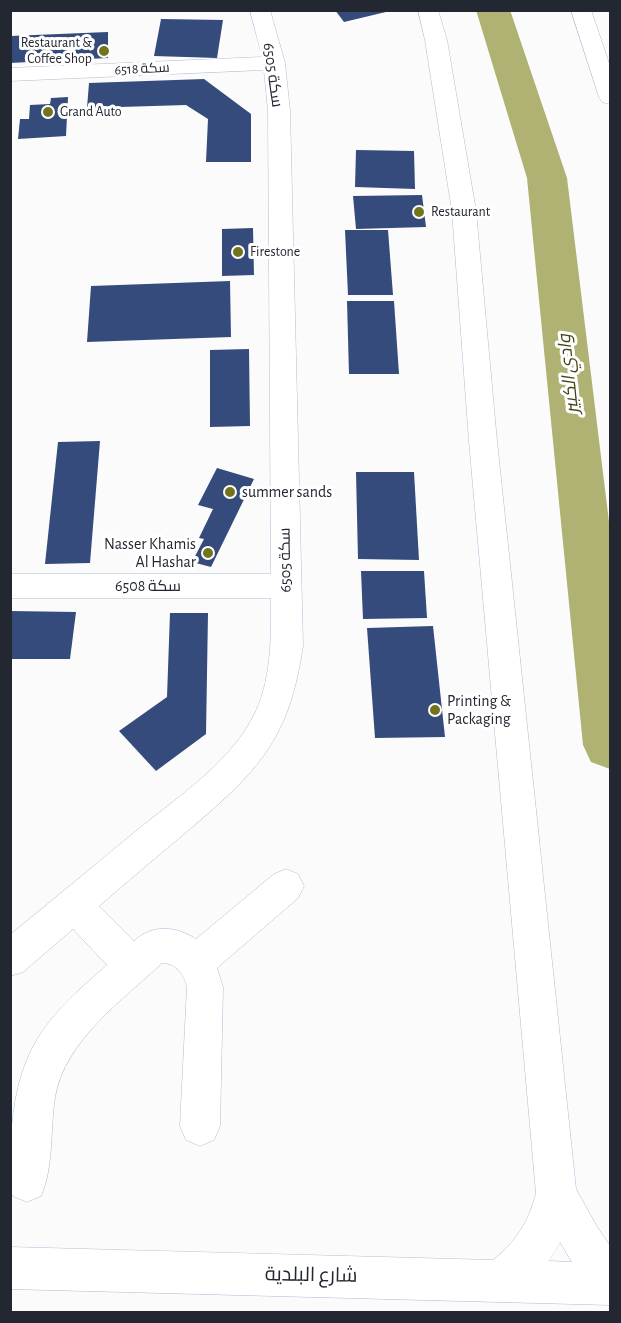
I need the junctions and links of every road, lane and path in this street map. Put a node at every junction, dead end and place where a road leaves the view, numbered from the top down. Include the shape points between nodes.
1 (260, 10) edge
2 (428, 10) edge
3 (581, 10) edge
4 (274, 63) junction
5 (10, 75) edge
6 (610, 97) edge
7 (10, 586) edge
8 (285, 586) junction
9 (286, 886) dead end
10 (75, 905) junction
11 (10, 959) edge
12 (196, 962) junction
13 (133, 966) junction
14 (200, 1126) dead end
15 (27, 1182) dead end
16 (556, 1192) junction
17 (10, 1268) edge
18 (501, 1280) junction
19 (610, 1282) edge

1 - 4 street, سكة 6505
2 - 16 street via 464,211
3 - 6 street
4 - 5 street, سكة 6518
4 - 8 street, سكة 6505 via 279,111
7 - 8 street, سكة 6508
8 - 10 street, سكة 6505 via 287,646 283,682 270,719 248,753 218,784
9 - 12 street
10 - 11 street, سكة 6505
10 - 13 street
12 - 13 street via 166,944 151,949
12 - 14 street via 205,987
13 - 15 street via 50,1053 38,1085
16 - 18 street via 544,1234 532,1252
16 - 19 street
17 - 18 street, شارع البلدية
18 - 19 street, شارع البلدية

